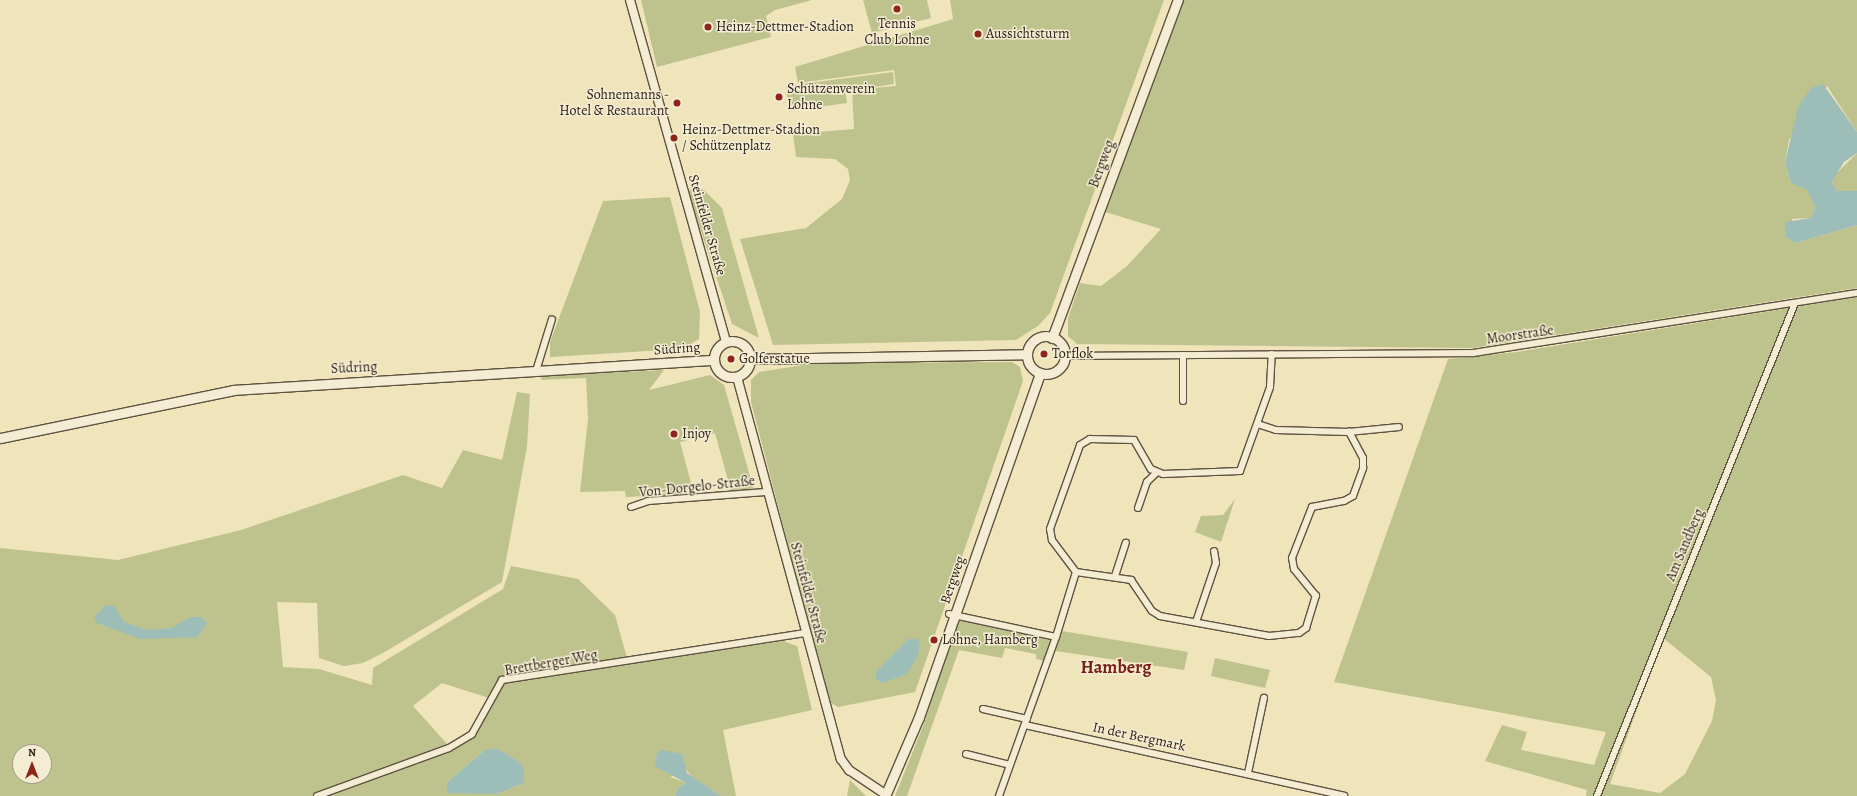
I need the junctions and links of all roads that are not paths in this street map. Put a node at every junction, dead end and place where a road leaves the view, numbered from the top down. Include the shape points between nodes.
1 (630, 0) edge
2 (1178, 0) edge
3 (1857, 293) edge
4 (1795, 303) junction
5 (552, 318) dead end
6 (1052, 338) junction
7 (726, 342) junction
8 (1027, 354) junction
9 (1272, 354) junction
10 (1183, 355) junction
11 (1064, 356) junction
12 (751, 359) junction
13 (714, 360) junction
14 (536, 371) junction
15 (1040, 373) junction
16 (737, 377) junction
17 (1183, 401) dead end
18 (1258, 424) junction
19 (1399, 427) dead end
20 (1349, 432) junction
21 (0, 438) edge
22 (1156, 472) junction
23 (766, 492) junction
24 (632, 507) dead end
25 (1138, 508) dead end
26 (1126, 543) dead end
27 (1214, 551) dead end
28 (1076, 572) junction
29 (1115, 576) junction
30 (952, 615) junction
31 (1196, 622) junction
32 (805, 633) junction
33 (1056, 637) junction
34 (1264, 698) dead end
35 (983, 709) dead end
36 (1026, 722) junction
37 (966, 754) dead end
38 (1010, 765) junction
39 (1248, 773) junction
40 (885, 795) edge
41 (317, 796) edge
42 (999, 796) edge
43 (1344, 796) edge
44 (1596, 796) edge

1 - 7 street, Steinfelder Straße
2 - 6 main road, Bergweg
3 - 4 street, Moorstraße
4 - 9 street, Moorstraße via 1516,348 1448,354
4 - 44 street, Am Sandberg
5 - 14 street
6 - 8 main road via 1034,340
6 - 11 main road via 1062,345
7 - 12 main road via 744,344
7 - 13 main road via 716,350
8 - 12 main road
8 - 15 main road via 1029,364
9 - 10 street, Moorstraße
9 - 18 street via 1270,387
10 - 11 street, Moorstraße
10 - 17 street
11 - 15 main road via 1054,372
12 - 16 main road via 747,370
13 - 14 main road, Südring
13 - 16 main road via 719,372
14 - 21 main road, Südring via 233,390
15 - 30 main road, Bergweg
16 - 23 street, Steinfelder Straße
18 - 20 street via 1276,430
18 - 22 street via 1240,471
19 - 20 street
20 - 31 street via 1364,463 1353,496 1344,501 1312,507 1292,558 1294,569 1316,596 1306,628 1299,633 1269,636
22 - 25 street via 1147,482
22 - 28 street via 1134,440 1090,439 1080,445 1050,534
23 - 24 street, Von-Dorgelo-Straße via 648,502
23 - 32 street, Steinfelder Straße
26 - 29 street
27 - 31 street via 1216,563
28 - 29 street
28 - 33 street
29 - 31 street via 1135,584 1155,615
30 - 33 street
30 - 40 main road, Bergweg via 919,717
32 - 40 street, Steinfelder Straße via 841,759 849,770
32 - 41 street, Brettberger Weg via 502,680 472,734 448,748
33 - 36 street
34 - 39 street
35 - 36 street, In der Bergmark
36 - 38 street
36 - 39 street, In der Bergmark
37 - 38 street
38 - 42 street
39 - 43 street, In der Bergmark

